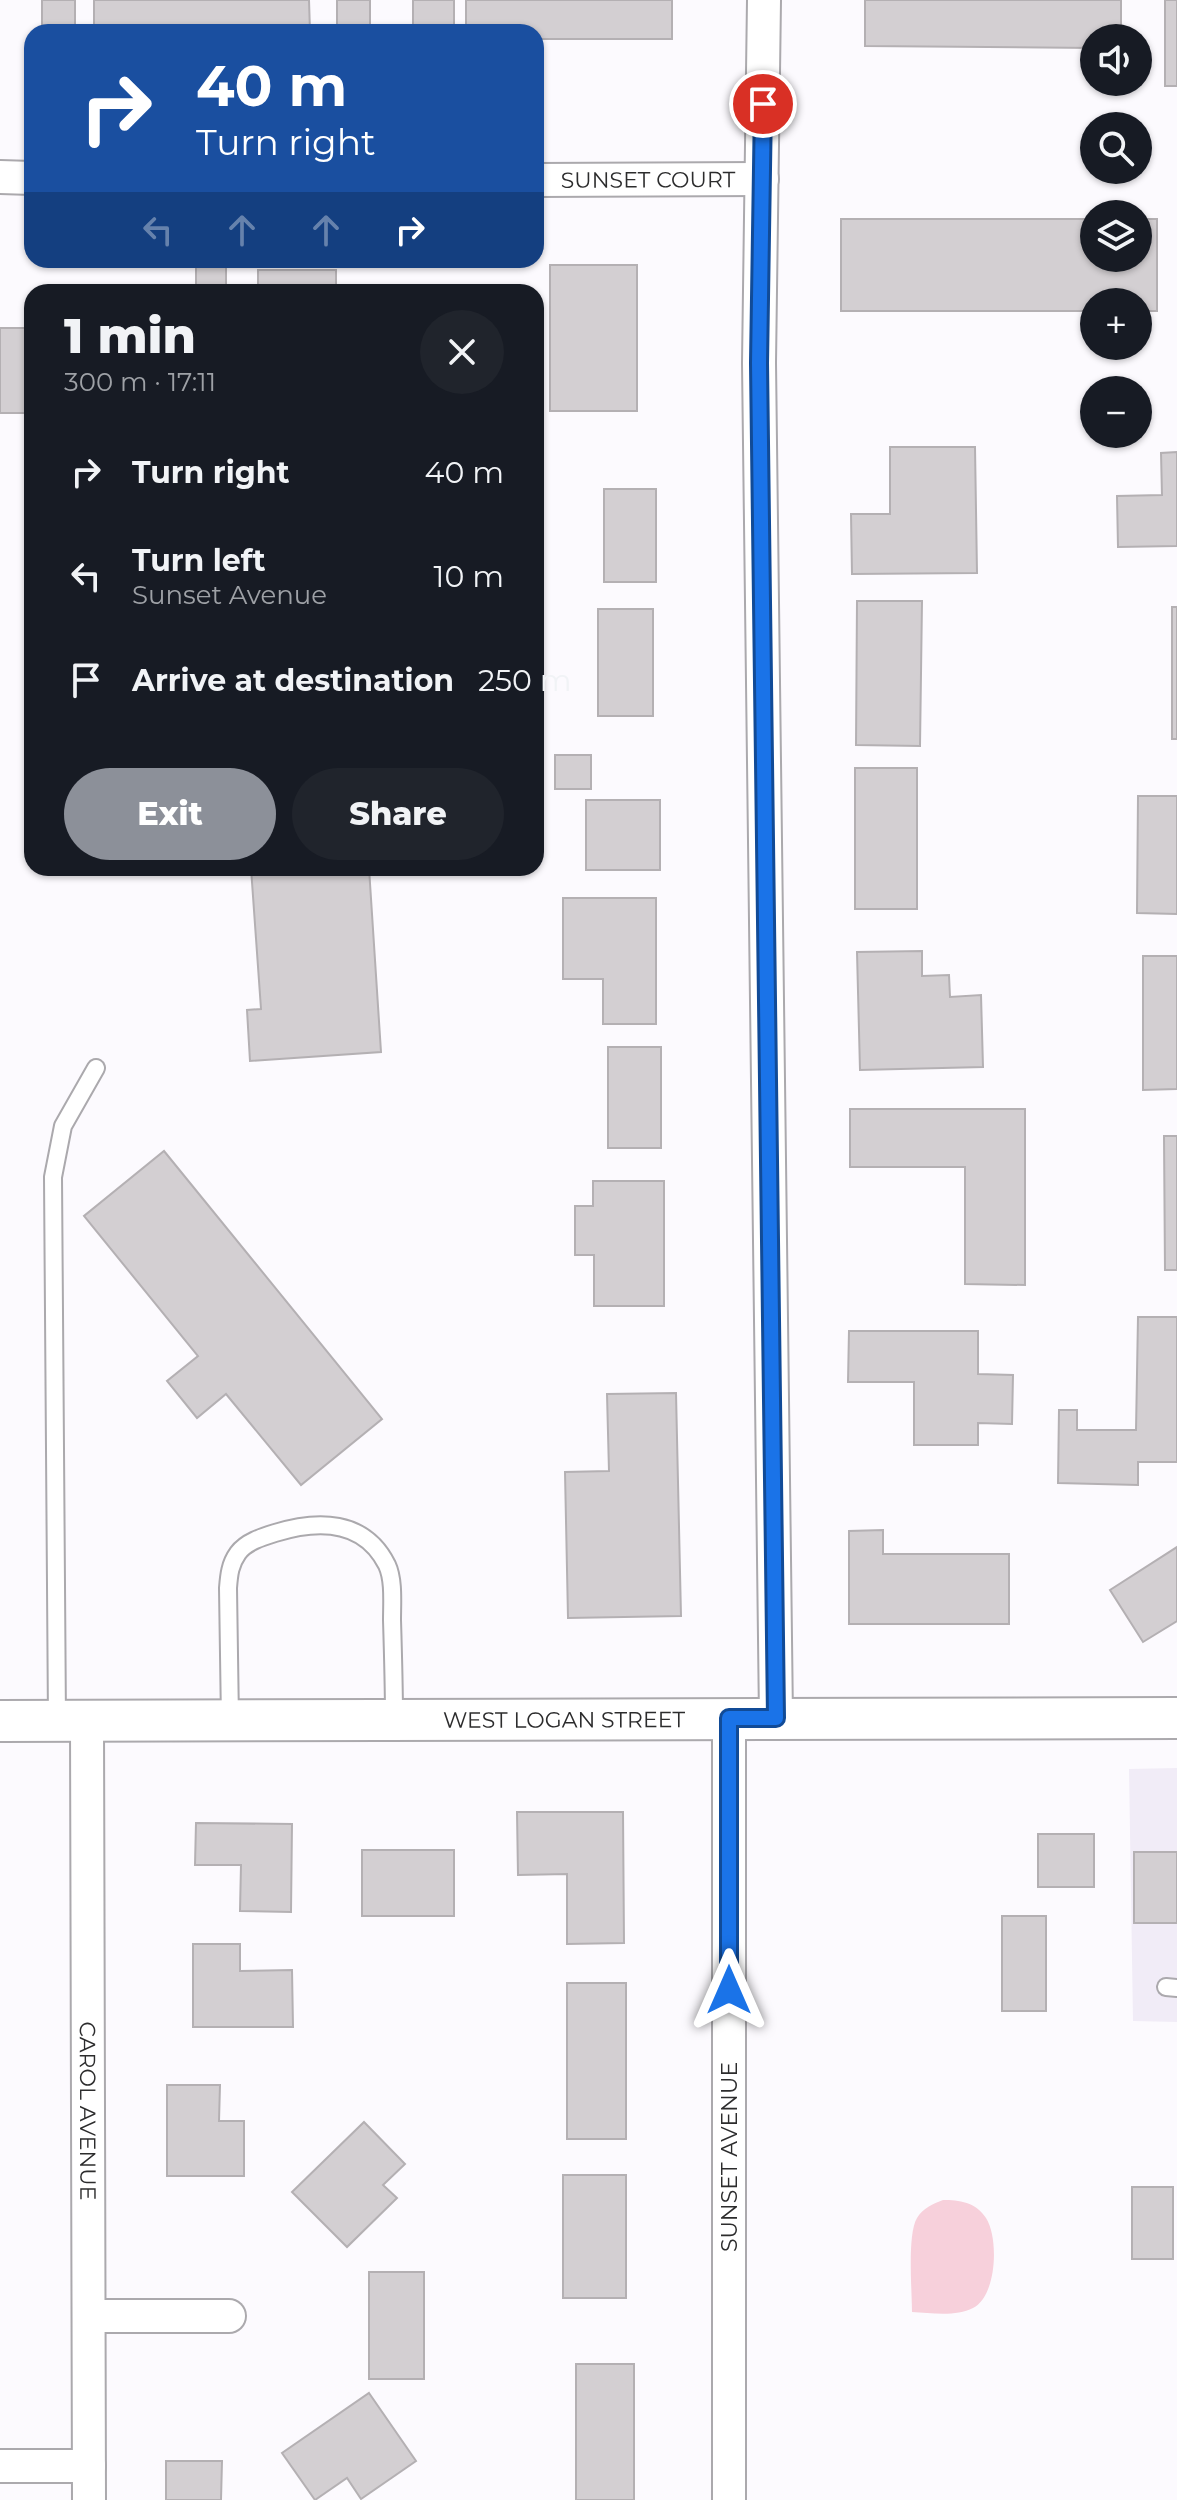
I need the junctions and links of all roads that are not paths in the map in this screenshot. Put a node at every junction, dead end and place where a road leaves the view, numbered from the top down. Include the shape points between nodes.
1 (764, 0) edge
2 (0, 177) edge
3 (24, 178) edge
4 (762, 179) junction
5 (544, 180) edge
6 (96, 1068) dead end
7 (729, 1718) junction
8 (776, 1718) junction
9 (1177, 1718) edge
10 (394, 1720) junction
11 (0, 1721) edge
12 (72, 1721) junction
13 (230, 1721) junction
14 (90, 2316) junction
15 (229, 2316) dead end
16 (0, 2466) edge
17 (89, 2466) junction
18 (89, 2500) edge
19 (729, 2500) edge

1 - 4 street
2 - 3 street
4 - 5 street, SUNSET COURT
4 - 8 street via 759,363
6 - 12 lane via 63,1126 53,1177
7 - 8 street, WEST LOGAN STREET
7 - 10 street, WEST LOGAN STREET
7 - 19 street, SUNSET AVENUE
8 - 9 street, WEST LOGAN STREET
10 - 13 street, WEST LOGAN STREET
10 - 13 lane via 389,1568 374,1545 347,1528 320,1523 260,1537 240,1550 230,1567
11 - 12 street, WEST LOGAN STREET
12 - 13 street, WEST LOGAN STREET
12 - 14 street, CAROL AVENUE
14 - 15 street
14 - 17 street, CAROL AVENUE
16 - 17 street
17 - 18 street, CAROL AVENUE

